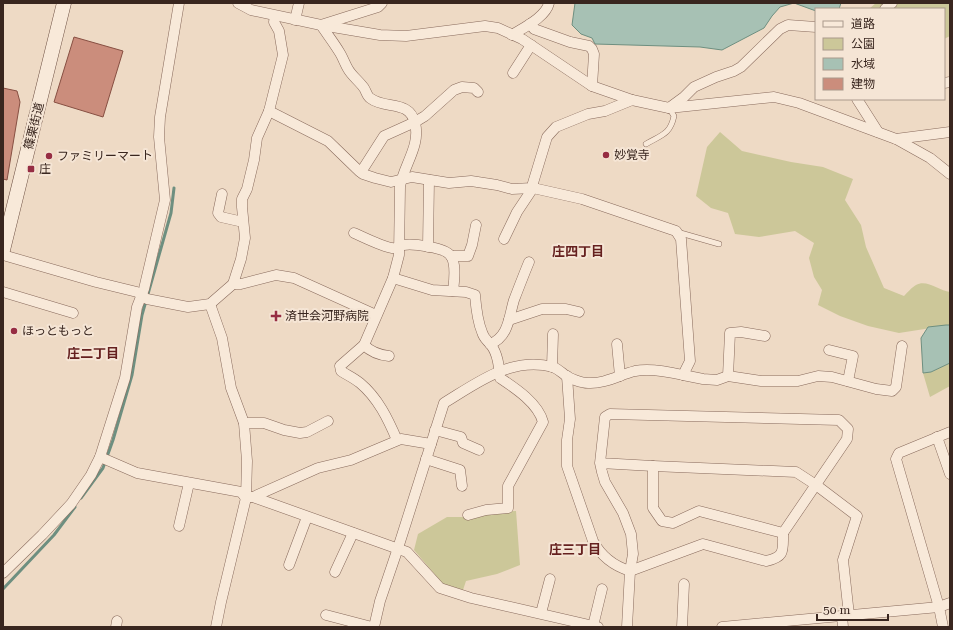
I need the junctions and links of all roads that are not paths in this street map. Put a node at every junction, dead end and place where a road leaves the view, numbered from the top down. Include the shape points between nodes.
1 (64, 3) edge
2 (179, 3) edge
3 (238, 3) edge
4 (299, 3) edge
5 (382, 3) edge
6 (550, 3) edge
7 (275, 16) junction
8 (295, 20) junction
9 (530, 24) junction
10 (322, 25) junction
11 (815, 27) edge
12 (512, 35) junction
13 (531, 45) junction
14 (513, 73) dead end
15 (592, 86) junction
16 (478, 92) dead end
17 (632, 100) junction
18 (858, 100) edge
19 (669, 108) junction
20 (269, 111) junction
21 (415, 122) junction
22 (878, 132) junction
23 (950, 132) edge
24 (896, 139) junction
25 (646, 144) dead end
26 (361, 172) junction
27 (950, 174) edge
28 (401, 180) junction
29 (429, 180) junction
30 (533, 188) junction
31 (222, 194) dead end
32 (243, 222) junction
33 (476, 225) dead end
34 (676, 231) junction
35 (354, 234) dead end
36 (504, 239) dead end
37 (719, 244) dead end
38 (399, 246) junction
39 (428, 247) junction
40 (3, 250) edge
41 (3, 255) edge
42 (451, 256) junction
43 (529, 262) dead end
44 (393, 278) junction
45 (233, 284) junction
46 (453, 291) junction
47 (3, 292) edge
48 (142, 295) junction
49 (210, 304) junction
50 (579, 312) dead end
51 (73, 313) dead end
52 (376, 315) junction
53 (509, 320) junction
54 (553, 334) dead end
55 (765, 336) dead end
56 (490, 344) junction
57 (617, 344) dead end
58 (364, 345) junction
59 (902, 346) dead end
60 (829, 350) dead end
61 (389, 356) dead end
62 (552, 367) junction
63 (499, 372) junction
64 (683, 375) junction
65 (566, 376) junction
66 (620, 376) junction
67 (728, 376) junction
68 (848, 381) junction
69 (328, 420) dead end
70 (244, 423) junction
71 (435, 430) junction
72 (950, 432) edge
73 (937, 437) junction
74 (398, 440) junction
75 (431, 444) junction
76 (479, 450) dead end
77 (100, 457) junction
78 (426, 459) junction
79 (600, 463) junction
80 (653, 466) junction
81 (950, 474) edge
82 (189, 483) junction
83 (816, 485) junction
84 (462, 486) dead end
85 (249, 497) junction
86 (468, 515) dead end
87 (307, 517) junction
88 (180, 526) dead end
89 (353, 533) junction
90 (783, 533) junction
91 (398, 548) junction
92 (290, 565) dead end
93 (334, 572) dead end
94 (630, 572) junction
95 (3, 573) edge
96 (550, 580) dead end
97 (684, 584) dead end
98 (602, 589) dead end
99 (950, 603) edge
100 (939, 607) junction
101 (541, 613) junction
102 (326, 615) dead end
103 (846, 616) junction
104 (757, 625) edge
105 (596, 626) edge
106 (216, 627) edge
107 (373, 627) edge
108 (627, 627) edge
109 (682, 627) edge
110 (722, 627) edge
111 (843, 627) edge
112 (943, 627) edge

1 - 40 main road, 篠栗街道
2 - 48 street via 159,137 165,200
3 - 7 street via 251,10
4 - 8 street
5 - 10 street via 378,7
6 - 9 street
7 - 8 street
7 - 20 street via 274,22 279,31 283,55
8 - 10 street
9 - 12 street
9 - 15 street via 534,29 589,46 594,54
10 - 12 street via 380,35 406,36 485,26 498,28
10 - 21 street via 347,68 370,98 407,110
11 - 19 street via 788,24 741,67 694,87
12 - 13 street
13 - 14 street
13 - 15 street
15 - 17 street
16 - 21 street via 474,88 462,87 454,90
17 - 19 street
17 - 30 street via 556,127 547,137
18 - 22 street
19 - 22 street via 774,97 799,103
19 - 25 lane via 674,116 672,125 667,132
20 - 26 street via 328,141
20 - 32 street via 257,138 247,189 242,199
21 - 26 street via 384,136
21 - 28 street via 416,136
22 - 24 street
23 - 24 street
24 - 27 street via 930,158
26 - 28 street via 391,182
28 - 29 street via 412,177
28 - 38 street
29 - 30 street via 449,183 471,181 512,189
29 - 39 street
30 - 34 street via 582,199
30 - 36 street via 517,212
31 - 32 street via 218,214
32 - 45 street via 245,238
33 - 42 street via 468,256
34 - 37 lane
34 - 64 street via 681,239 690,361
35 - 38 street via 392,248
38 - 39 street
38 - 44 street
39 - 42 street via 447,252
41 - 48 street
42 - 46 street via 455,275
43 - 53 street
44 - 46 street via 432,290
44 - 52 street
45 - 49 street
45 - 52 street via 276,275 294,278
46 - 56 street via 475,295 482,333 486,342
47 - 51 street
48 - 49 street via 147,299 188,307
48 - 77 street via 137,307 125,378
49 - 70 street via 222,338 231,388
50 - 53 street via 542,309
52 - 58 street
53 - 56 street via 502,336
54 - 62 street
55 - 67 street via 730,333
56 - 63 street via 499,363
57 - 66 street
58 - 61 street via 382,356
58 - 74 street via 340,366 341,371 359,382 385,412
59 - 68 street via 896,388 892,391
60 - 68 street via 853,356
62 - 63 street via 518,365
62 - 65 street
63 - 71 street via 444,403
63 - 86 street via 500,378 522,393 542,416 543,422 508,486 508,508
64 - 66 street via 667,371 637,370
64 - 67 street via 717,380
65 - 66 street via 587,383 605,382
65 - 94 street via 570,419 567,466 577,499 599,551 622,569
67 - 68 street via 761,381 798,381 818,376
69 - 70 street via 307,432 300,433 264,424
70 - 85 street
71 - 75 street
71 - 76 street via 461,437 463,443
72 - 73 street
73 - 81 street
73 - 100 street via 899,453 896,459
74 - 75 street
74 - 85 street via 350,460 318,468
75 - 78 street
77 - 82 street via 137,473
77 - 95 street via 91,476 70,504
78 - 84 street via 460,470
78 - 91 street
79 - 80 street
79 - 83 street via 605,417 610,414 839,420 848,429 847,439
79 - 94 street via 606,482 631,534 633,554
80 - 83 street via 796,472
80 - 90 street via 653,508 662,521 673,523 699,511
82 - 85 street via 241,492
82 - 88 street
83 - 90 street
83 - 103 street via 857,516 843,560
85 - 87 street
85 - 106 street
87 - 89 street
87 - 92 street
89 - 91 street
89 - 93 street
90 - 94 street via 781,555 766,562 703,544
91 - 101 street via 407,552 440,588 472,598
91 - 107 street
94 - 108 street
96 - 101 street
97 - 109 street
98 - 105 street
99 - 100 street
100 - 103 street
100 - 112 street
101 - 105 street
102 - 107 street
103 - 104 street
103 - 111 street
104 - 110 street

